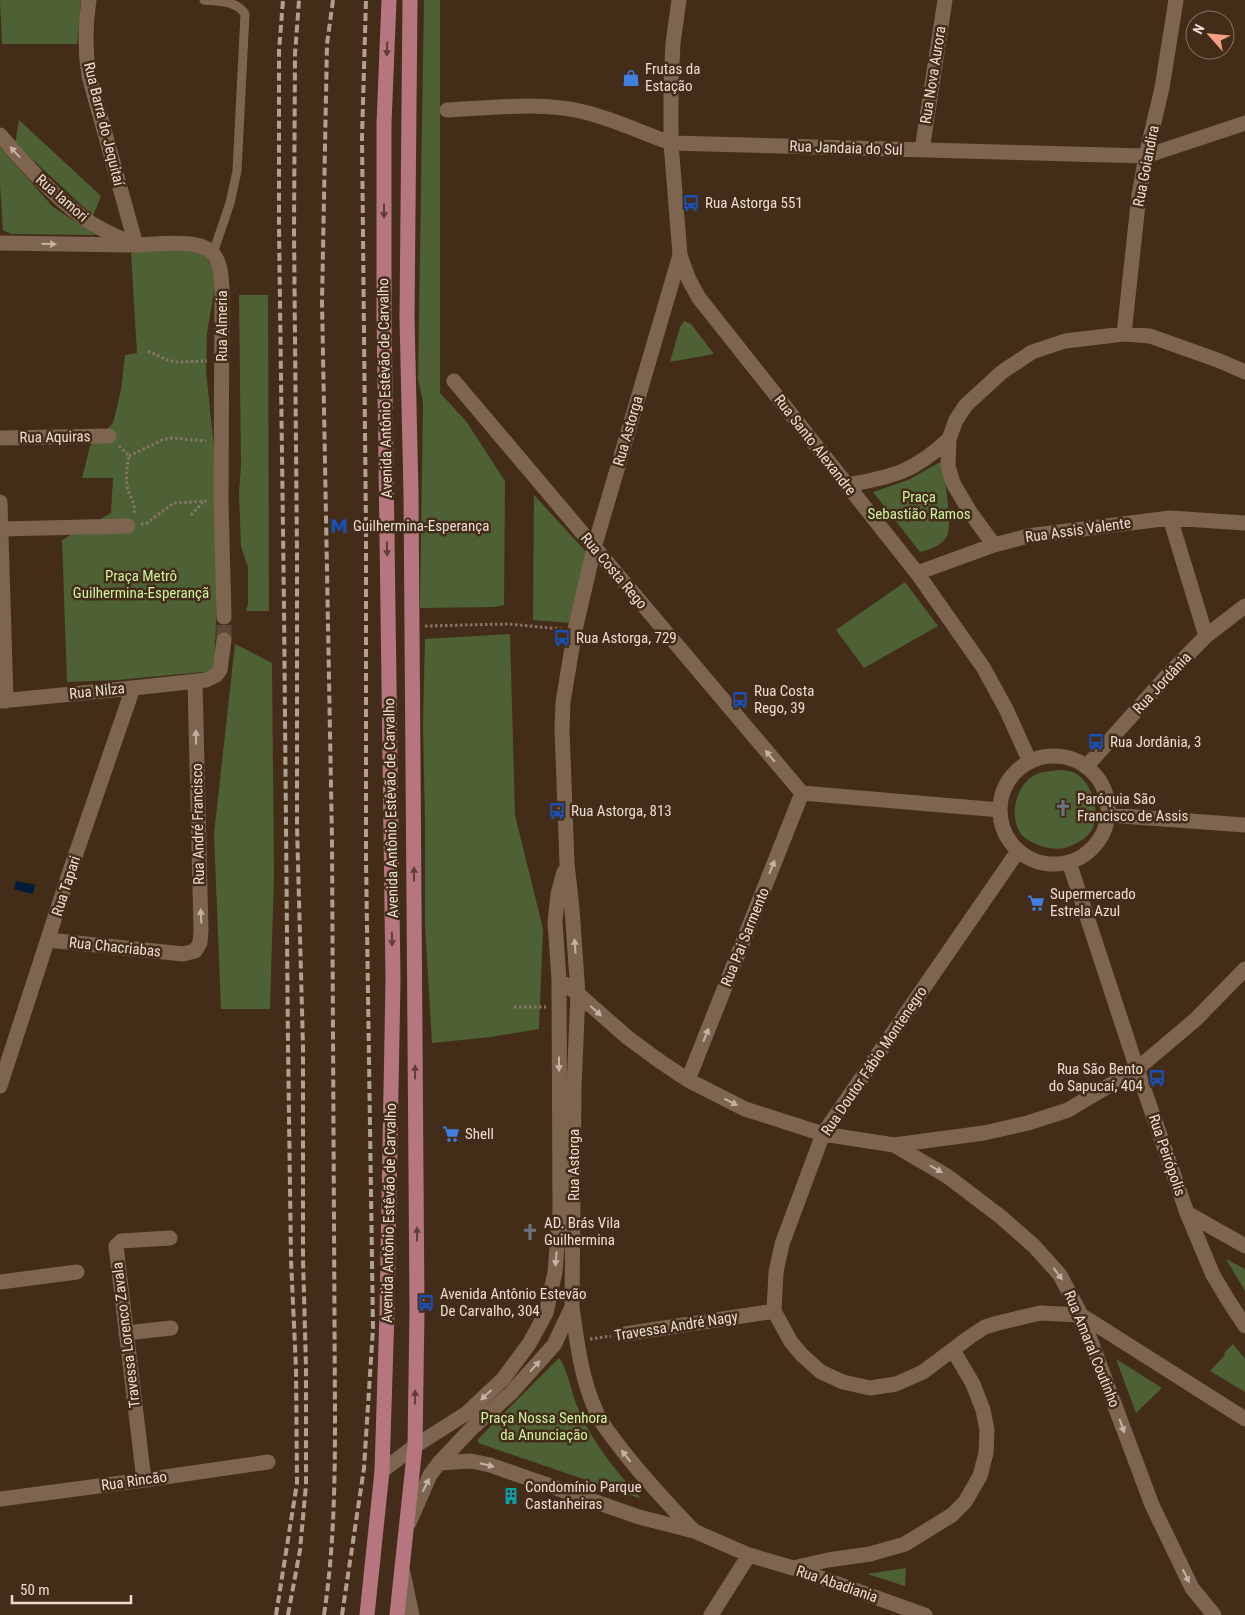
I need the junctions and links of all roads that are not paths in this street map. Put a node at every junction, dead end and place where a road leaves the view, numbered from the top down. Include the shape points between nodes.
1 (89, 0) edge
2 (204, 0) edge
3 (389, 0) edge
4 (410, 0) edge
5 (679, 0) edge
6 (945, 0) edge
7 (1176, 0) edge
8 (447, 110) dead end
9 (1245, 123) edge
10 (0, 135) edge
11 (671, 143) junction
12 (922, 150) junction
13 (1146, 156) junction
14 (0, 243) edge
15 (136, 245) junction
16 (214, 253) junction
17 (680, 255) junction
18 (1124, 334) junction
19 (1245, 372) edge
20 (454, 381) dead end
21 (110, 436) road end
22 (0, 438) edge
23 (949, 439) junction
24 (846, 485) junction
25 (0, 502) edge
26 (1170, 518) junction
27 (1245, 523) edge
28 (128, 526) road end
29 (0, 529) edge
30 (994, 545) junction
31 (594, 548) junction
32 (917, 573) junction
33 (1245, 606) edge
34 (224, 617) tunnel mouth
35 (1206, 636) junction
36 (224, 640) tunnel mouth
37 (195, 682) junction
38 (133, 688) junction
39 (3, 701) edge
40 (1030, 762) junction
41 (1086, 767) junction
42 (802, 793) junction
43 (1000, 810) junction
44 (1108, 815) junction
45 (1245, 825) edge
46 (1018, 851) junction
47 (1069, 862) junction
48 (567, 863) junction
49 (48, 940) junction
50 (183, 954) joint
51 (1245, 969) edge
52 (559, 980) junction
53 (578, 994) junction
54 (1138, 1069) junction
55 (688, 1080) junction
56 (0, 1086) edge
57 (823, 1134) junction
58 (894, 1145) junction
59 (1187, 1213) junction
60 (170, 1238) dead end
61 (1245, 1246) edge
62 (77, 1272) dead end
63 (0, 1282) edge
64 (572, 1307) junction
65 (774, 1311) junction
66 (1081, 1315) junction
67 (1245, 1326) edge
68 (171, 1328) dead end
69 (126, 1333) junction
70 (626, 1334) road end
71 (529, 1344) junction
72 (554, 1345) junction
73 (954, 1350) junction
74 (580, 1361) junction
75 (1244, 1418) edge
76 (414, 1446) junction
77 (268, 1462) dead end
78 (439, 1463) junction
79 (382, 1471) junction
80 (144, 1480) junction
81 (656, 1492) junction
82 (0, 1499) edge
83 (639, 1517) junction
84 (406, 1530) junction
85 (694, 1531) junction
86 (749, 1555) junction
87 (793, 1568) junction
88 (402, 1570) junction
89 (367, 1615) edge
90 (397, 1615) edge
91 (412, 1615) edge
92 (711, 1615) edge
93 (925, 1615) edge
94 (1214, 1615) edge

1 - 15 street, Rua Barra do Jequitaí via 86,34 89,76
2 - 16 lane via 236,5 245,14 237,171
3 -> 79 highway, Avenida Antônio Estêvão de Carvalho via 384,124 384,314 393,980
76 -> 4 highway, Avenida Antônio Estêvão de Carvalho via 417,1294 407,318
5 - 11 street, Rua Astorga via 672,77
6 - 12 street, Rua Nova Aurora
7 - 13 street, Rua Goiandira via 1162,88
8 - 11 street, Rua Jandaia do Sul via 526,106 564,108 605,118
9 - 13 street, Rua Jandaia do Sul
15 -> 10 street, Rua Iamori via 83,218 43,183
11 - 12 street, Rua Jandaia do Sul
11 - 17 street, Rua Astorga
12 - 13 street, Rua Jandaia do Sul
13 - 18 street, Rua Goiandira via 1135,224
14 -> 15 street
15 - 16 street via 194,244
16 - 34 street, Rua Almeria via 219,263 222,288
17 - 24 street, Rua Santo Alexandre via 699,298
17 - 31 street, Rua Astorga
18 - 19 street via 1150,336
18 - 23 street via 1065,341 1032,352 1002,372 966,405
20 - 31 street, Rua Costa Rego
21 - 22 street, Rua Aquiras
23 - 24 street via 917,466 896,475
23 - 30 street via 948,466 953,484
24 - 32 street, Rua Santo Alexandre
25 - 29 street
26 - 27 street, Rua Assis Valente
26 - 30 street, Rua Assis Valente via 1028,536
26 - 35 street
28 - 29 street
29 - 39 street
30 - 32 street, Rua Assis Valente
42 -> 31 street, Rua Costa Rego
31 - 48 street, Rua Astorga via 563,702
32 - 40 street, Rua Santo Alexandre via 983,667
33 - 35 street, Rua Jordânia
35 - 41 street, Rua Jordânia
36 - 37 street via 220,670 211,678
37 - 38 street, Rua Nilza
50 -> 37 street, Rua André Francisco via 195,951 202,931
38 - 39 street, Rua Nilza
38 - 49 street, Rua Tapari
40 - 41 street via 1059,756
40 - 43 street via 1008,782
41 - 44 street via 1106,796
42 - 43 street
55 -> 42 street, Rua Pai Sarmento
43 - 46 street via 1008,839
44 - 45 street
44 - 47 street via 1096,844
46 - 47 street via 1033,861 1051,865
46 - 57 street, Rua Doutor Fábio Montenegro
47 - 54 street, Rua Peirópolis
48 - 52 street, Rua Astorga via 558,894 555,922
53 -> 48 street, Rua Astorga
49 - 50 street, Rua Chacriabas
49 - 56 street, Rua Tapari
51 - 54 street via 1195,1020
52 - 53 street
52 -> 71 street, Rua Astorga via 560,1211 555,1272 546,1313
53 -> 55 street via 644,1051
53 - 64 street, Rua Astorga
54 - 58 street via 1068,1110 1028,1123 984,1133
54 - 59 street, Rua Peirópolis
55 -> 57 street via 745,1109
57 - 58 street
57 - 65 street, Rua Doutor Fábio Montenegro via 782,1244 776,1272
58 -> 66 street, Rua Amaral Coutinho via 947,1176 1034,1246 1060,1275
59 - 61 street
59 - 67 street, Rua Peirópolis via 1213,1275
60 - 69 street, Travessa Lorenco Zavala via 121,1241 116,1246
62 - 63 street
64 - 72 street, Rua Astorga
64 - 74 street
65 - 70 street, Travessa André Nagy
65 - 73 street via 791,1342 802,1354 822,1372 857,1386 870,1388 896,1384 922,1372
66 - 73 street via 1040,1313 998,1323 971,1336
66 - 75 street
66 -> 94 street, Rua Amaral Coutinho via 1152,1505 1192,1588
68 - 69 street
69 - 80 street, Travessa Lorenco Zavala
71 - 72 street
71 -> 76 street, Rua Astorga via 503,1379 468,1412
72 - 74 street via 566,1349
78 -> 72 street, Rua Astorga via 511,1393
73 - 87 street via 973,1384 987,1430 980,1476 965,1502 952,1515 905,1544
81 -> 74 street via 596,1413
76 - 79 street, Rua Astorga
76 - 84 highway, Avenida Antônio Estêvão de Carvalho
77 - 80 street, Rua Rincão
78 -> 83 street via 490,1465
84 -> 78 street, Rua Astorga via 430,1475
79 - 89 highway, Avenida Antônio Estêvão de Carvalho
80 - 82 street, Rua Rincão
81 - 83 street via 649,1509
81 - 85 street
83 - 85 street
84 - 88 highway, Avenida Antônio Estêvão de Carvalho
85 - 86 street
86 - 87 street, Rua Abadiania
86 - 92 street
87 - 93 street, Rua Abadiania
88 - 90 highway, Avenida Antônio Estêvão de Carvalho
88 - 91 street

